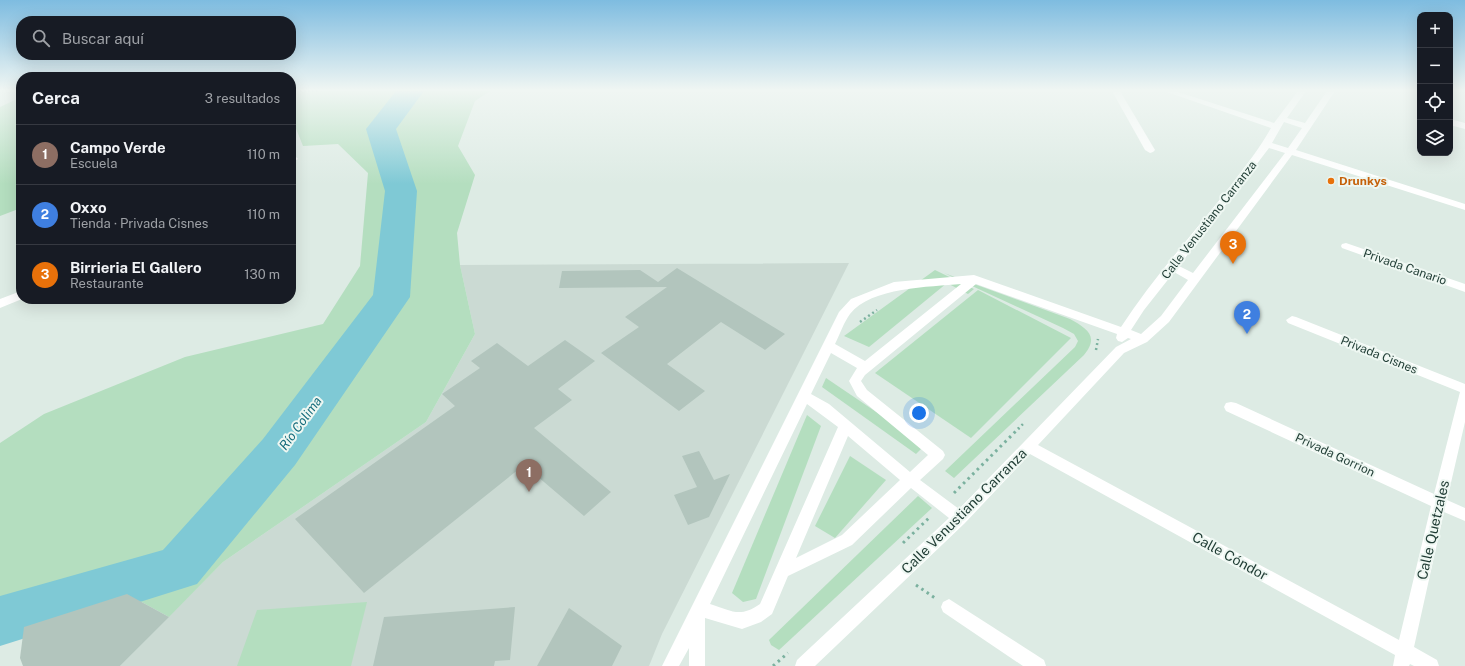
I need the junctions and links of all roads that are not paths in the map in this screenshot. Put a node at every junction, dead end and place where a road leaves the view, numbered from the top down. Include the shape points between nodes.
1 (1134, 122) edge
2 (1276, 122) edge
3 (1310, 122) edge
4 (1279, 123) junction
5 (1453, 123) edge
6 (1465, 126) edge
7 (1307, 127) junction
8 (1267, 144) junction
9 (1150, 150) dead end
10 (1290, 152) junction
11 (1465, 207) edge
12 (1346, 246) dead end
13 (1172, 268) junction
14 (974, 279) junction
15 (1195, 279) junction
16 (1465, 288) edge
17 (16, 297) edge
18 (0, 304) edge
19 (1292, 320) dead end
20 (1124, 332) junction
21 (1143, 339) junction
22 (831, 341) junction
23 (1120, 350) junction
24 (866, 367) junction
25 (1465, 389) edge
26 (1465, 394) edge
27 (804, 395) junction
28 (1231, 407) dead end
29 (845, 426) junction
30 (1029, 447) junction
31 (910, 480) junction
32 (1439, 504) junction
33 (1465, 515) edge
34 (960, 518) junction
35 (783, 571) junction
36 (949, 607) road end
37 (699, 612) junction
38 (1403, 659) edge
39 (670, 666) edge
40 (697, 666) edge
41 (802, 666) edge
42 (1038, 666) edge
43 (1431, 666) edge

1 - 9 street
2 - 4 street
3 - 7 street, Calle Venustiano Carranza
4 - 7 street
4 - 8 street, Calle Venustiano Carranza
5 - 6 street
7 - 10 street, Calle Venustiano Carranza
8 - 10 street
8 - 13 street, Calle Venustiano Carranza
10 - 11 street
10 - 15 street, Calle Venustiano Carranza
12 - 16 street, Privada Canario
13 - 15 street
13 - 20 street, Calle Venustiano Carranza via 1140,307
14 - 20 street
14 - 22 street via 894,286 855,302 845,312
14 - 24 street
15 - 21 street, Calle Venustiano Carranza via 1164,319
17 - 18 street
19 - 25 street, Privada Cisnes
20 - 21 street
20 - 23 street, Calle Venustiano Carranza
21 - 23 street, Calle Venustiano Carranza
22 - 24 street
22 - 27 street
23 - 30 street, Calle Venustiano Carranza
24 - 31 street via 855,381 862,393 938,454
26 - 32 street, Calle Quetzales
27 - 29 street
27 - 37 street
28 - 32 street, Privada Gorrion
29 - 31 street
29 - 35 street
30 - 34 street, Calle Venustiano Carranza
30 - 38 street, Calle Cóndor
31 - 34 street
31 - 35 street via 847,540
32 - 33 street, Privada Gorrion
32 - 38 street, Calle Quetzales
34 - 41 street, Calle Venustiano Carranza
35 - 37 street via 766,609 755,617 742,621
36 - 42 street
37 - 39 street
37 - 40 street
38 - 43 street, Calle Cóndor

